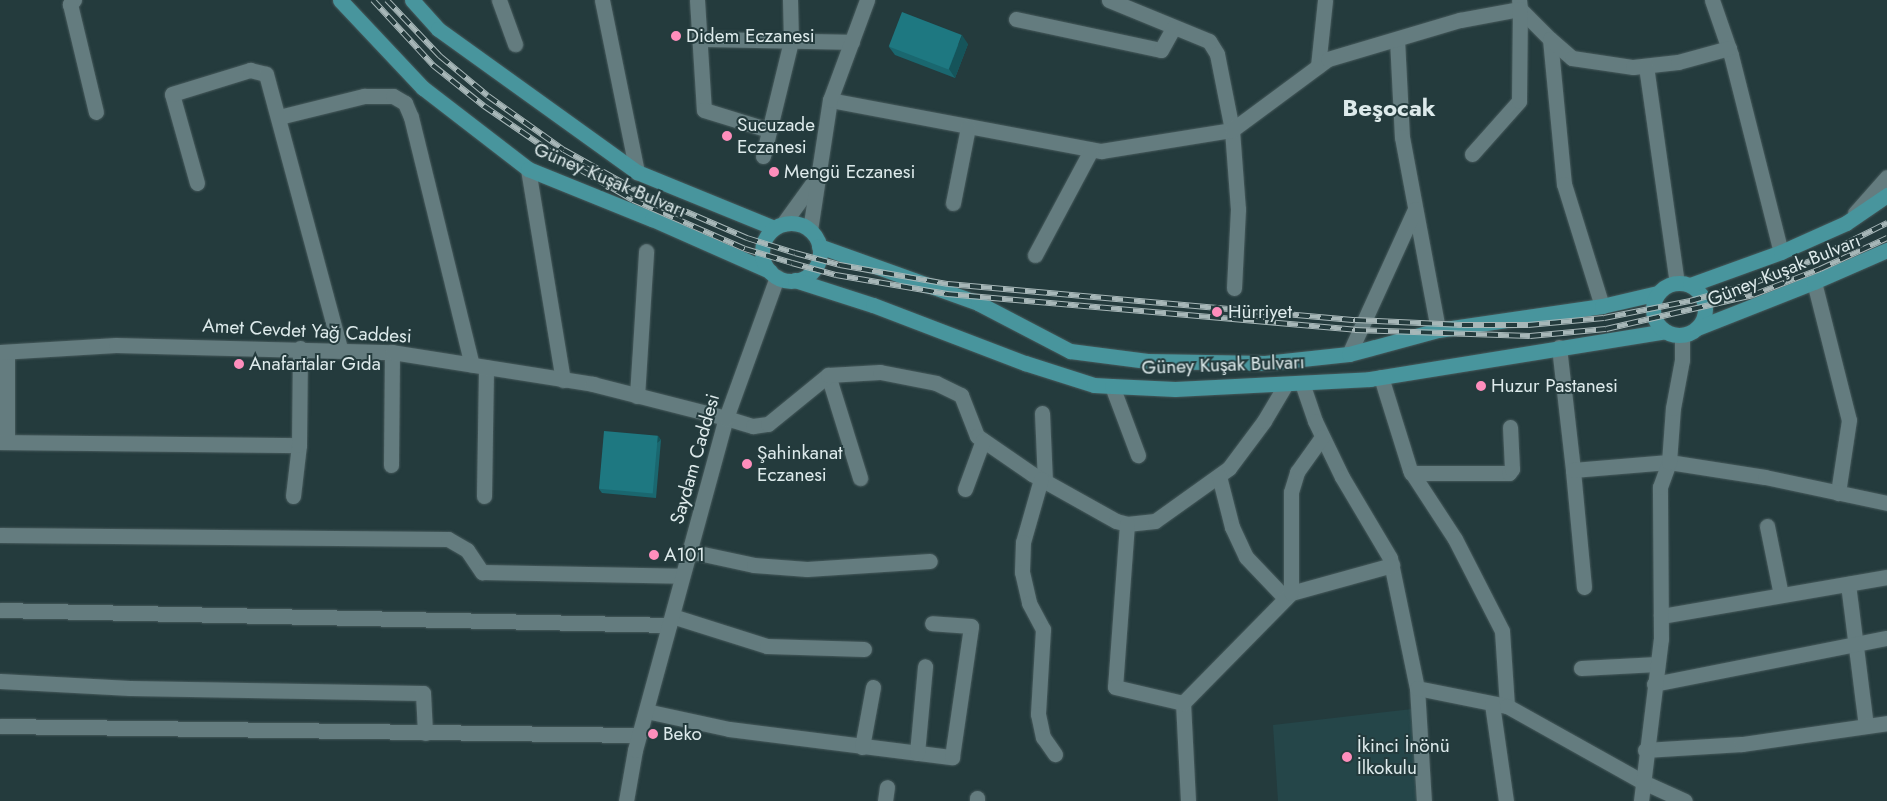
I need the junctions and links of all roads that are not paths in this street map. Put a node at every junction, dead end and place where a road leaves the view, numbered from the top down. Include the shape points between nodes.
1 (340, 0) edge
2 (412, 0) edge
3 (499, 0) edge
4 (602, 0) edge
5 (697, 0) edge
6 (790, 0) edge
7 (867, 0) edge
8 (1109, 0) edge
9 (1325, 0) edge
10 (1712, 0) edge
11 (73, 1) edge
12 (1520, 5) edge
13 (1016, 19) dead end
14 (1174, 27) junction
15 (1397, 38) junction
16 (1550, 38) junction
17 (700, 39) junction
18 (791, 41) junction
19 (852, 42) junction
20 (515, 44) dead end
21 (1728, 48) junction
22 (1318, 66) junction
23 (1646, 66) junction
24 (830, 100) junction
25 (96, 112) dead end
26 (279, 117) junction
27 (968, 127) junction
28 (769, 130) junction
29 (1232, 130) junction
30 (1091, 150) junction
31 (1472, 154) dead end
32 (763, 156) dead end
33 (528, 169) junction
34 (637, 172) junction
35 (818, 176) junction
36 (1887, 177) edge
37 (197, 183) dead end
38 (1887, 195) edge
39 (953, 202) dead end
40 (1415, 210) junction
41 (1846, 223) junction
42 (778, 226) junction
43 (810, 230) junction
44 (819, 246) junction
45 (1887, 250) edge
46 (646, 251) dead end
47 (1781, 252) junction
48 (1035, 255) dead end
49 (773, 274) junction
50 (795, 280) junction
51 (1814, 282) junction
52 (1684, 284) junction
53 (1234, 288) dead end
54 (1658, 293) junction
55 (1602, 306) junction
56 (1697, 328) junction
57 (1438, 330) junction
58 (1665, 331) junction
59 (1682, 335) junction
60 (1559, 347) junction
61 (300, 348) junction
62 (340, 349) junction
63 (4, 352) edge
64 (392, 352) junction
65 (1349, 354) junction
66 (479, 366) junction
67 (828, 374) junction
68 (1381, 377) junction
69 (563, 380) junction
70 (1302, 383) junction
71 (1286, 384) junction
72 (1112, 386) junction
73 (637, 396) junction
74 (1042, 413) dead end
75 (726, 418) junction
76 (1510, 427) dead end
77 (1322, 437) junction
78 (983, 440) junction
79 (4, 442) edge
80 (299, 445) junction
81 (1138, 455) dead end
82 (1669, 462) junction
83 (391, 465) dead end
84 (1573, 470) junction
85 (1411, 473) junction
86 (1218, 476) junction
87 (860, 478) dead end
88 (1043, 480) junction
89 (965, 489) dead end
90 (1838, 492) junction
91 (293, 496) dead end
92 (484, 496) dead end
93 (1887, 503) edge
94 (1127, 524) junction
95 (1767, 526) dead end
96 (0, 535) edge
97 (689, 551) junction
98 (930, 562) dead end
99 (1392, 565) junction
100 (682, 576) junction
101 (1887, 577) edge
102 (1848, 584) junction
103 (1584, 586) dead end
104 (1781, 595) junction
105 (1288, 596) junction
106 (0, 610) edge
107 (1661, 616) junction
108 (670, 620) junction
109 (932, 623) dead end
110 (1887, 638) edge
111 (1856, 644) junction
112 (864, 649) dead end
113 (1657, 664) junction
114 (925, 666) dead end
115 (1581, 668) dead end
116 (0, 681) edge
117 (1654, 684) junction
118 (873, 687) dead end
119 (1417, 688) junction
120 (1183, 703) junction
121 (1500, 705) junction
122 (646, 711) junction
123 (1887, 723) edge
124 (0, 726) edge
125 (1866, 726) junction
126 (425, 733) junction
127 (639, 735) junction
128 (862, 747) junction
129 (1645, 750) junction
130 (917, 753) junction
131 (1055, 754) dead end
132 (1641, 781) junction
133 (626, 801) edge
134 (1188, 801) edge
135 (1424, 801) edge
136 (1506, 801) edge
137 (1641, 801) edge
138 (1685, 801) edge

1 - 33 main road, Güney Kuşak Bulvarı via 423,88
2 - 34 main road, Güney Kuşak Bulvarı via 438,29
3 - 20 street
4 - 34 street
5 - 17 street
6 - 18 street
7 - 19 street
8 - 14 street
9 - 22 street
10 - 21 street
11 - 25 street via 70,4
12 - 15 street
12 - 16 street
12 - 31 street via 1519,101
13 - 14 street via 1161,50
14 - 29 street via 1209,41 1217,54
15 - 22 street
15 - 40 street via 1402,137
16 - 23 street via 1572,58
16 - 55 street via 1564,184
17 - 18 street
17 - 28 street via 704,110
18 - 19 street
18 - 28 street
19 - 24 street
21 - 23 street
21 - 47 street
22 - 29 street
23 - 52 street
24 - 27 street
24 - 35 street
26 - 37 street via 266,74 250,70 172,94
26 - 62 street
26 - 66 street via 364,96 393,96 405,103 412,117
27 - 30 street
27 - 39 street
28 - 32 street
29 - 30 street
29 - 53 street via 1238,209
30 - 48 street
33 - 49 main road, Güney Kuşak Bulvarı via 652,218
33 - 69 street
34 - 42 main road, Güney Kuşak Bulvarı
35 - 42 street
35 - 43 street
36 - 41 street
38 - 41 main road, Güney Kuşak Bulvarı
40 - 57 street
40 - 65 street
41 - 47 main road, Güney Kuşak Bulvarı
42 - 43 main road via 802,225
42 - 49 main road via 763,244 764,263
43 - 44 main road
44 - 50 main road via 817,265 812,272
44 - 65 main road, Güney Kuşak Bulvarı via 978,304 1070,351 1147,360 1265,363
45 - 51 main road, Güney Kuşak Bulvarı
46 - 73 street
47 - 52 main road, Güney Kuşak Bulvarı
49 - 50 main road
49 - 75 street, Saydam Caddesi
50 - 72 main road, Güney Kuşak Bulvarı via 873,305 1025,363 1094,385
51 - 56 main road, Güney Kuşak Bulvarı
51 - 90 street via 1849,420
52 - 54 main road via 1665,287
52 - 56 main road via 1702,296 1705,304 1705,313
54 - 55 main road, Güney Kuşak Bulvarı
54 - 58 main road via 1654,300 1654,318
55 - 57 main road, Güney Kuşak Bulvarı
56 - 59 main road
57 - 65 main road, Güney Kuşak Bulvarı
58 - 59 main road
58 - 60 main road, Güney Kuşak Bulvarı
59 - 82 street via 1682,360 1673,408
60 - 68 main road, Güney Kuşak Bulvarı
60 - 84 street
61 - 62 street, Amet Cevdet Yağ Caddesi
61 - 63 street, Amet Cevdet Yağ Caddesi via 116,344
61 - 80 street
62 - 64 street, Amet Cevdet Yağ Caddesi
63 - 79 street
64 - 66 street, Amet Cevdet Yağ Caddesi
64 - 83 street
66 - 69 street, Amet Cevdet Yağ Caddesi
66 - 92 street
67 - 75 street, Amet Cevdet Yağ Caddesi via 768,424 753,426
67 - 78 street via 880,372 936,383 961,395 977,436
67 - 87 street
68 - 70 main road, Güney Kuşak Bulvarı
68 - 85 street
69 - 73 street, Amet Cevdet Yağ Caddesi
70 - 71 main road, Güney Kuşak Bulvarı
70 - 77 street
71 - 72 main road, Güney Kuşak Bulvarı via 1175,389
71 - 86 street via 1264,421 1229,468
72 - 81 street
73 - 75 street, Amet Cevdet Yağ Caddesi
74 - 88 street
75 - 97 street, Saydam Caddesi
76 - 85 street via 1512,468 1509,473
77 - 99 street
77 - 105 street via 1297,472 1291,492
78 - 88 street
78 - 89 street
79 - 80 street
80 - 91 street
82 - 84 street
82 - 90 street
82 - 107 street via 1660,487
84 - 103 street
85 - 121 street via 1455,539 1502,632
86 - 94 street via 1155,522
86 - 105 street via 1232,527 1246,557
88 - 94 street
88 - 131 street via 1023,542 1022,572 1029,603 1043,629 1038,714 1043,737
90 - 93 street
94 - 120 street via 1115,687
95 - 104 street
96 - 100 street via 448,539 467,550 482,572
97 - 98 street via 754,565 797,568
97 - 100 street, Saydam Caddesi
99 - 105 street
99 - 119 street
100 - 108 street, Saydam Caddesi
101 - 102 street
102 - 104 street
102 - 111 street
104 - 107 street
105 - 120 street
106 - 108 street
107 - 113 street
108 - 112 street via 767,646
108 - 122 street, Saydam Caddesi
109 - 130 street via 971,626 952,758
110 - 111 street
111 - 117 street
111 - 125 street
113 - 115 street
113 - 117 street
114 - 130 street
116 - 126 street via 130,688 423,693
117 - 129 street
118 - 128 street
119 - 121 street
119 - 135 street
120 - 134 street
121 - 132 street
121 - 136 street
122 - 127 street, Saydam Caddesi
122 - 128 street via 729,729
123 - 125 street
124 - 126 street
125 - 129 street via 1742,744
126 - 127 street
127 - 133 street, Saydam Caddesi
128 - 130 street
129 - 132 street
132 - 137 street
132 - 138 street

